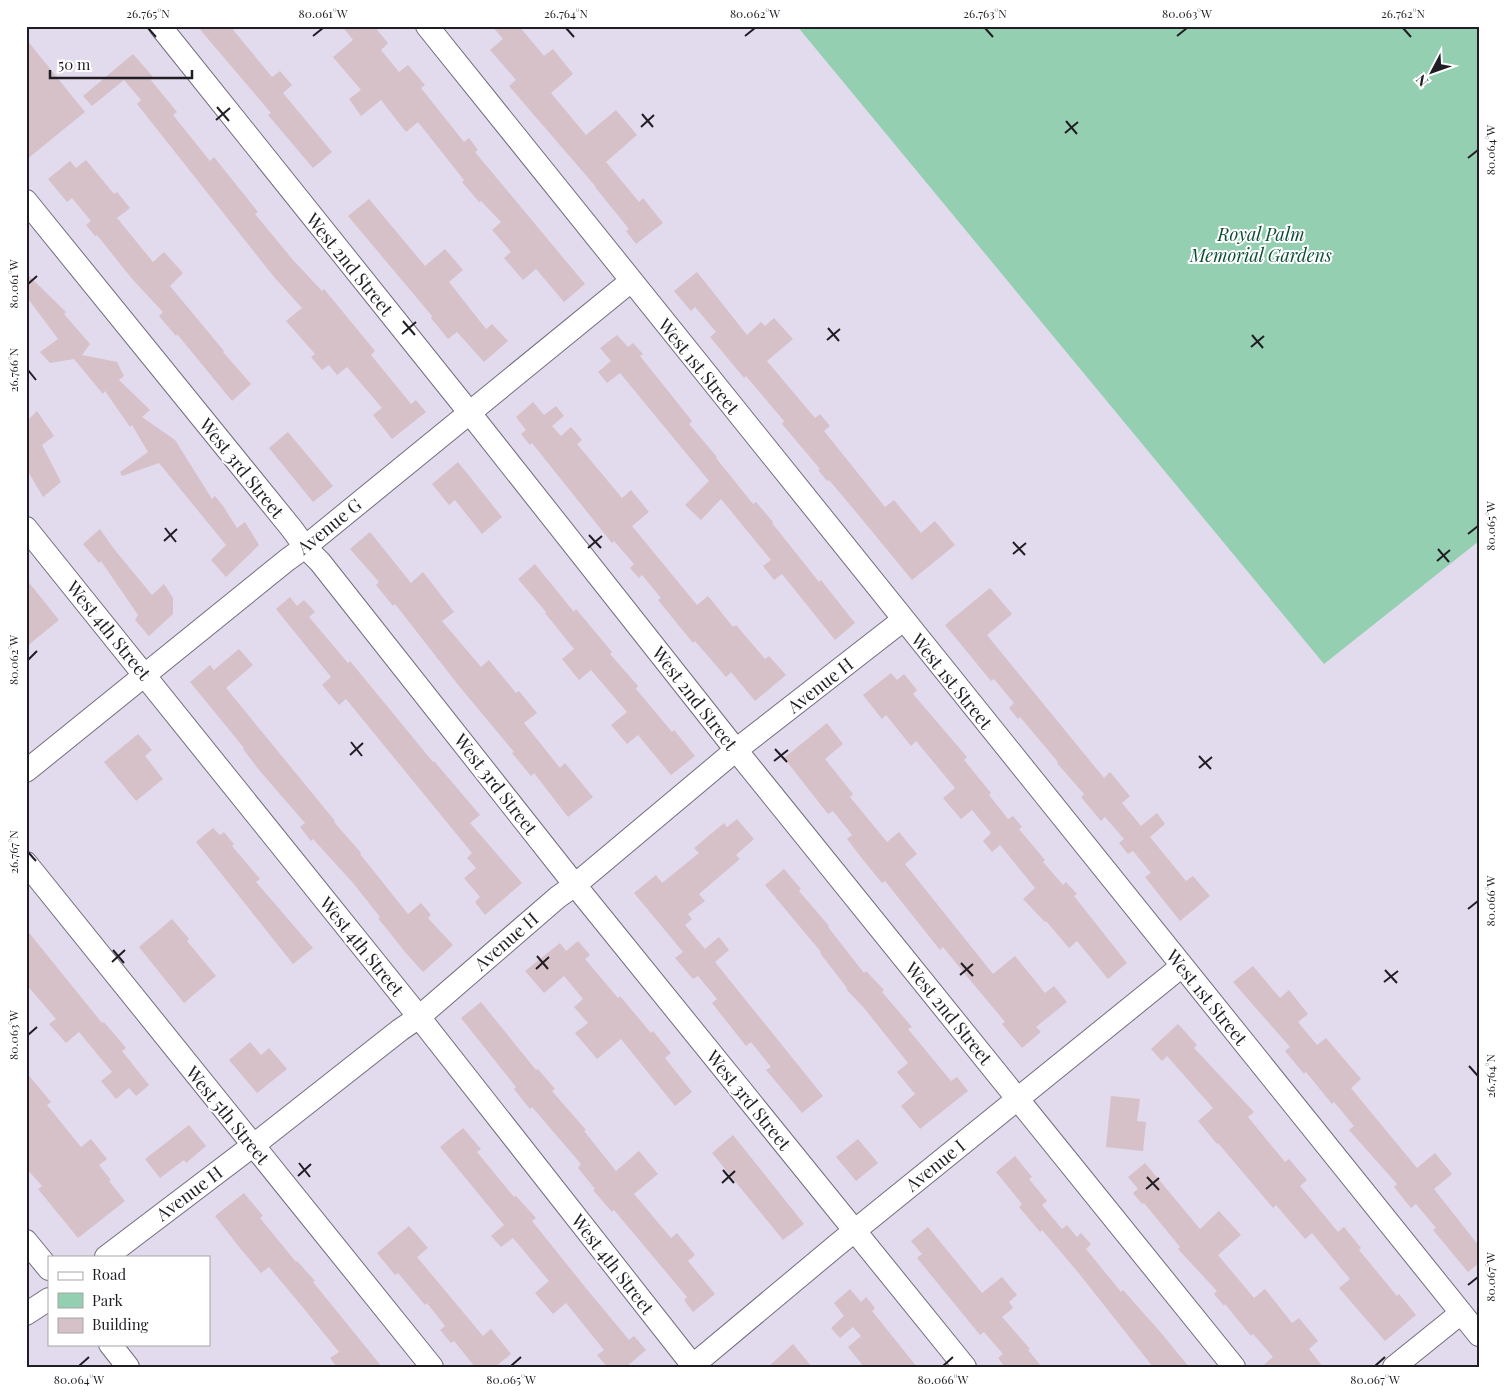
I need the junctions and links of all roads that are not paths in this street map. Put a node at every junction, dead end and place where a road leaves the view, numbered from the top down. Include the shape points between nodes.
1 (160, 26) edge
2 (428, 26) edge
3 (26, 201) edge
4 (631, 281) junction
5 (469, 412) junction
6 (26, 528) edge
7 (305, 547) junction
8 (903, 620) junction
9 (145, 674) junction
10 (736, 750) junction
11 (26, 771) edge
12 (26, 863) edge
13 (575, 884) junction
14 (1182, 966) junction
15 (418, 1018) junction
16 (1018, 1098) junction
17 (253, 1146) junction
18 (855, 1231) junction
19 (26, 1240) edge
20 (107, 1256) edge
21 (48, 1268) edge
22 (48, 1300) edge
23 (1461, 1313) junction
24 (26, 1314) edge
25 (1479, 1335) edge
26 (112, 1346) edge
27 (692, 1366) edge
28 (128, 1367) edge
29 (432, 1367) edge
30 (965, 1367) edge
31 (1234, 1367) edge
32 (1394, 1367) edge

1 - 5 street, West 2nd Street
2 - 4 street, West 1st Street
3 - 7 street, West 3rd Street
4 - 5 street, Avenue G
4 - 8 street, West 1st Street
5 - 7 street, Avenue G
5 - 10 street, West 2nd Street
6 - 9 street, West 4th Street
7 - 9 street, Avenue G
7 - 13 street, West 3rd Street
8 - 10 street, Avenue H
8 - 14 street, West 1st Street
9 - 11 street, Avenue G
9 - 15 street, West 4th Street
10 - 13 street, Avenue H
10 - 16 street, West 2nd Street
12 - 17 street, West 5th Street
13 - 15 street, Avenue H
13 - 18 street, West 3rd Street
14 - 16 street, Avenue I
14 - 23 street, West 1st Street
15 - 17 street, Avenue H
15 - 27 street, West 4th Street
16 - 18 street, Avenue I
16 - 31 street, West 2nd Street
17 - 20 street, Avenue H
17 - 29 street, West 5th Street
18 - 27 street, Avenue I
18 - 30 street, West 3rd Street
19 - 21 street
22 - 24 street
23 - 25 street, West 1st Street
23 - 32 street
26 - 28 street

